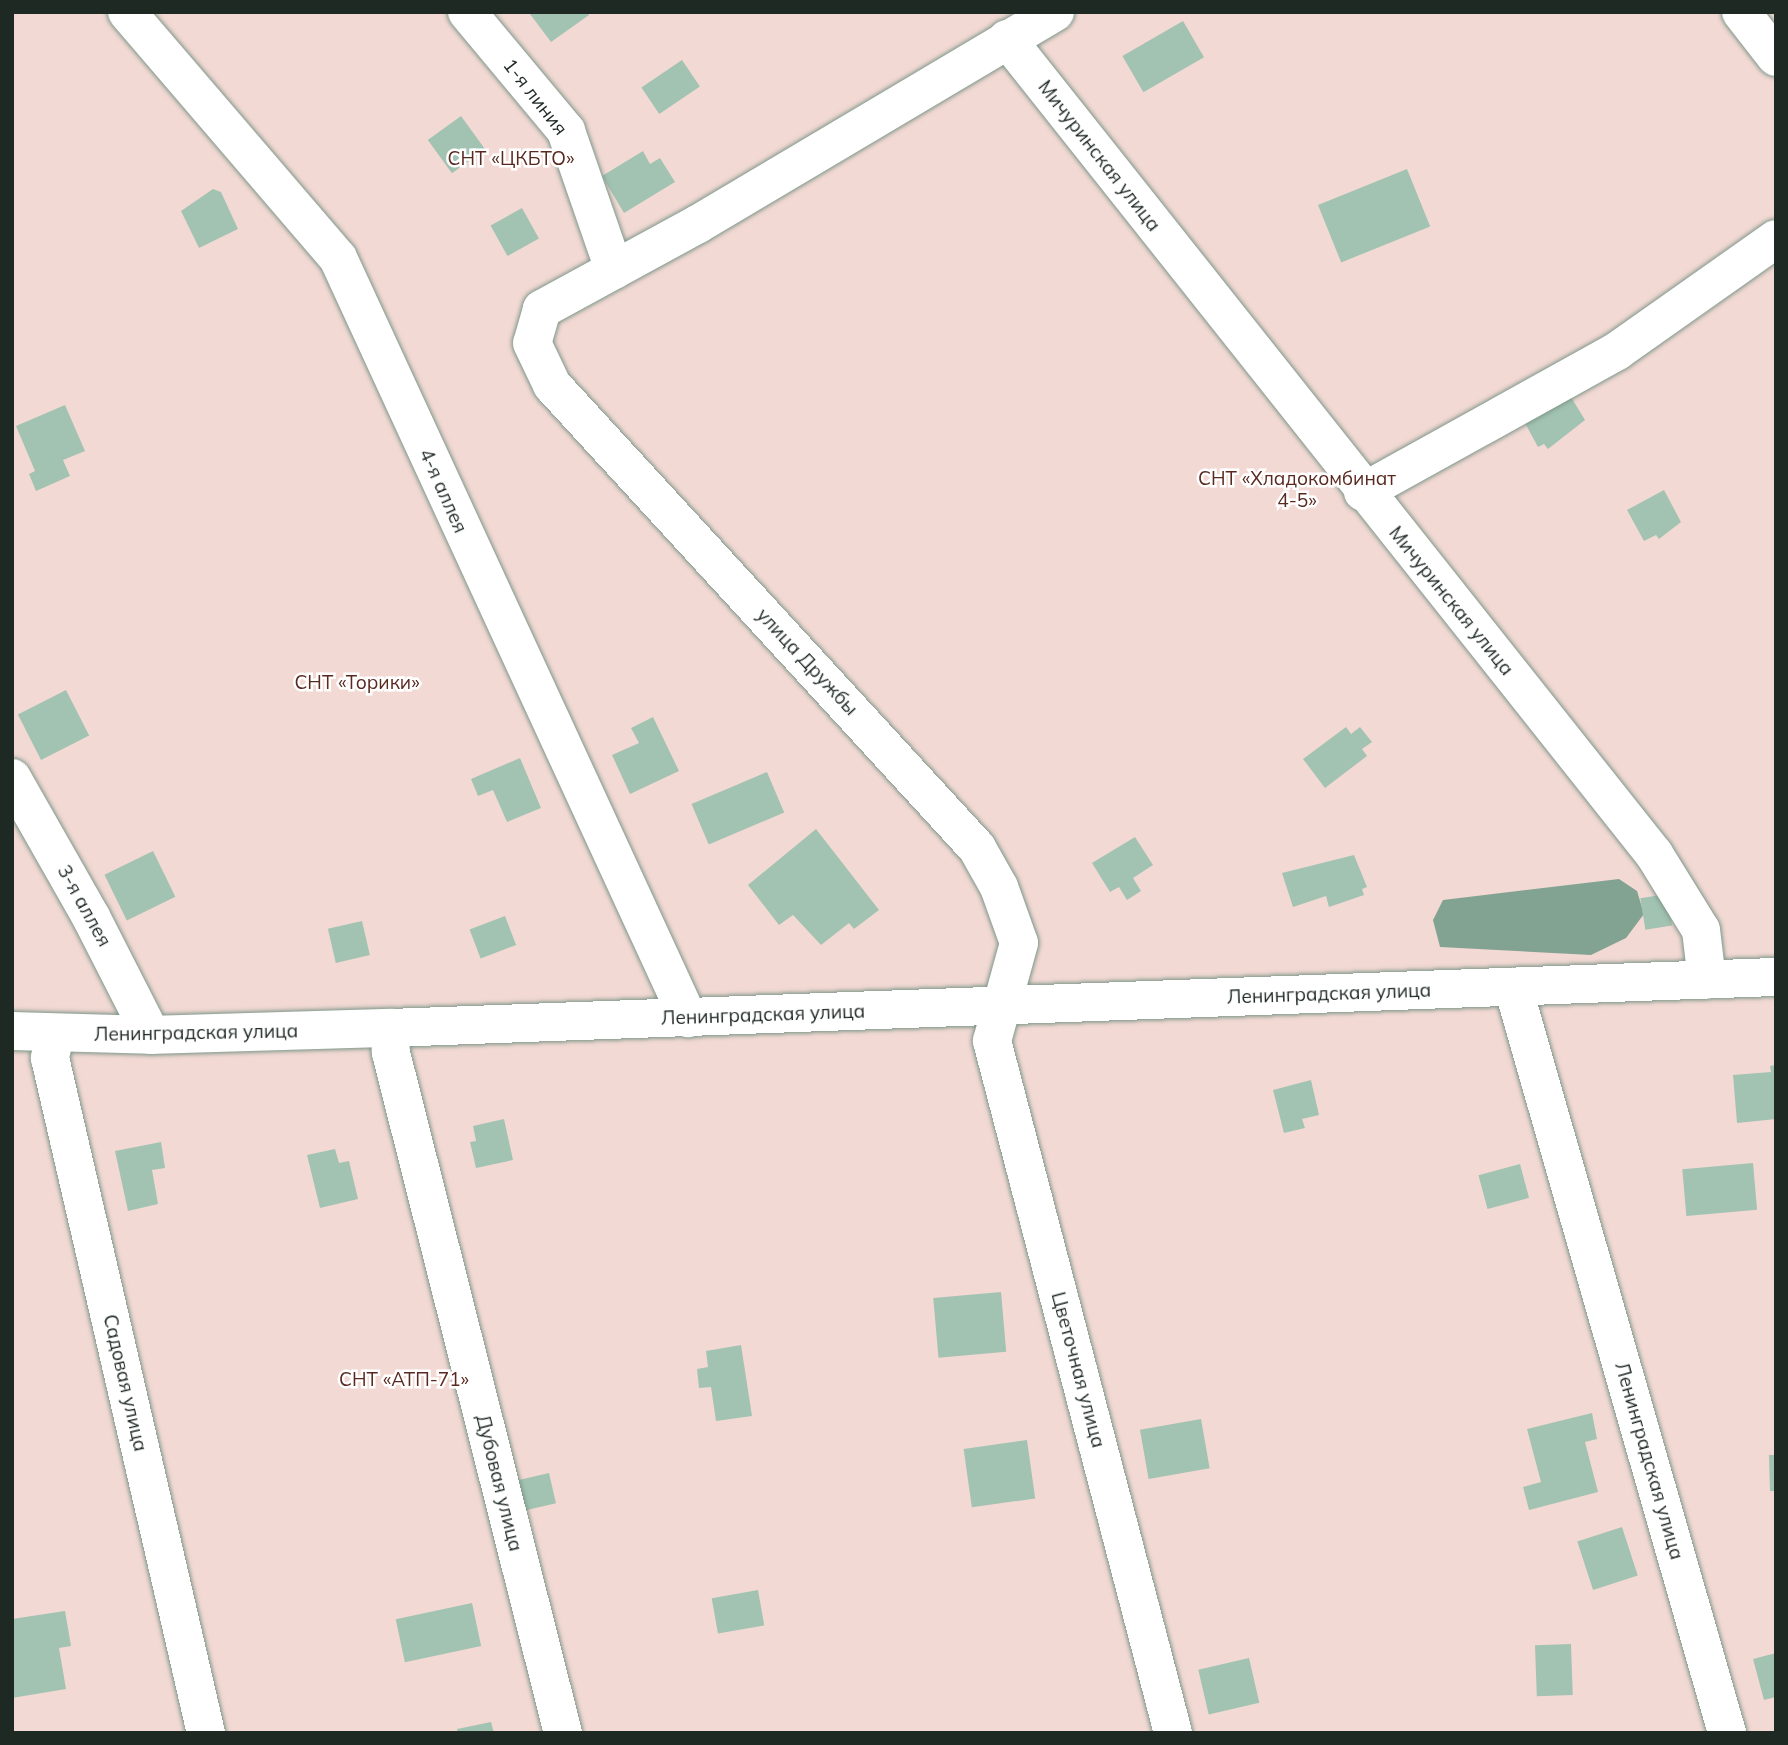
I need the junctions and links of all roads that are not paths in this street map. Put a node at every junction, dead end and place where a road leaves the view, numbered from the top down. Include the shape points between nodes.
1 (127, 12) edge
2 (467, 12) edge
3 (1055, 12) edge
4 (1741, 12) edge
5 (1007, 39) junction
6 (1776, 57) edge
7 (1776, 239) edge
8 (614, 270) junction
9 (1363, 492) junction
10 (12, 778) edge
11 (1776, 977) edge
12 (1707, 980) junction
13 (1513, 987) junction
14 (998, 1007) junction
15 (688, 1018) junction
16 (390, 1028) junction
17 (12, 1031) edge
18 (55, 1034) junction
19 (151, 1035) junction
20 (206, 1733) edge
21 (563, 1733) edge
22 (1173, 1733) edge
23 (1727, 1733) edge

1 - 15 street, 4-я аллея via 338,258
2 - 8 street, 1-я линия via 566,131
3 - 5 street
4 - 6 street
5 - 8 street
5 - 9 street, Мичуринская улица
7 - 9 street via 1617,351
8 - 14 street, улица Дружбы via 542,309 532,343 552,385 977,848 999,887 1019,943
9 - 12 street, Мичуринская улица via 1654,854 1701,930
10 - 19 street, 3-я аллея
11 - 12 street, Ленинградская улица
12 - 13 street, Ленинградская улица
13 - 14 street, Ленинградская улица
13 - 23 street, Ленинградская улица
14 - 15 street, Ленинградская улица
14 - 22 street, Цветочная улица via 992,1041
15 - 16 street, Ленинградская улица
16 - 19 street, Ленинградская улица
16 - 21 street, Дубовая улица via 391,1053
17 - 18 street, Ленинградская улица
18 - 19 street, Ленинградская улица
18 - 20 street, Садовая улица via 50,1058

